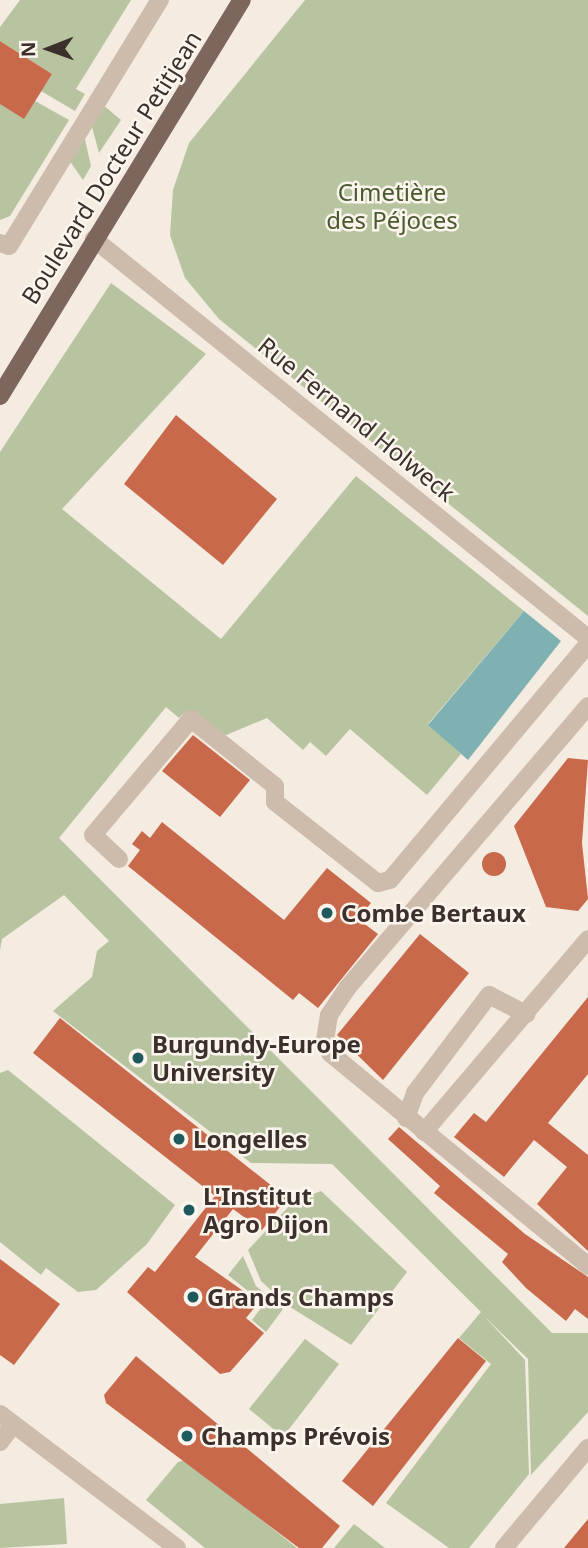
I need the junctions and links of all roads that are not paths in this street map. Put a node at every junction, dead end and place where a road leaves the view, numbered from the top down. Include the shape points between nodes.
1 (160, 0) edge
2 (242, 0) edge
3 (94, 239) junction
4 (3, 250) edge
5 (0, 396) edge
6 (588, 638) edge
7 (588, 644) edge
8 (588, 706) edge
9 (119, 859) dead end
10 (588, 939) edge
11 (527, 1014) junction
12 (406, 1118) junction
13 (424, 1132) junction
14 (588, 1266) edge
15 (7, 1419) edge
16 (0, 1442) edge
17 (588, 1448) edge
18 (177, 1548) edge
19 (504, 1548) edge

1 - 4 street
2 - 3 main road, Boulevard Docteur Petitjean
3 - 5 main road, Boulevard Docteur Petitjean
3 - 6 street, Rue Fernand Holweck
7 - 9 street via 390,880 378,883 275,802 275,786 191,719 93,835
8 - 12 street via 330,1015 330,1053
10 - 11 street
11 - 12 street via 489,995 415,1093
11 - 13 street
12 - 13 street
13 - 14 street
15 - 16 street
15 - 18 street
17 - 19 street

